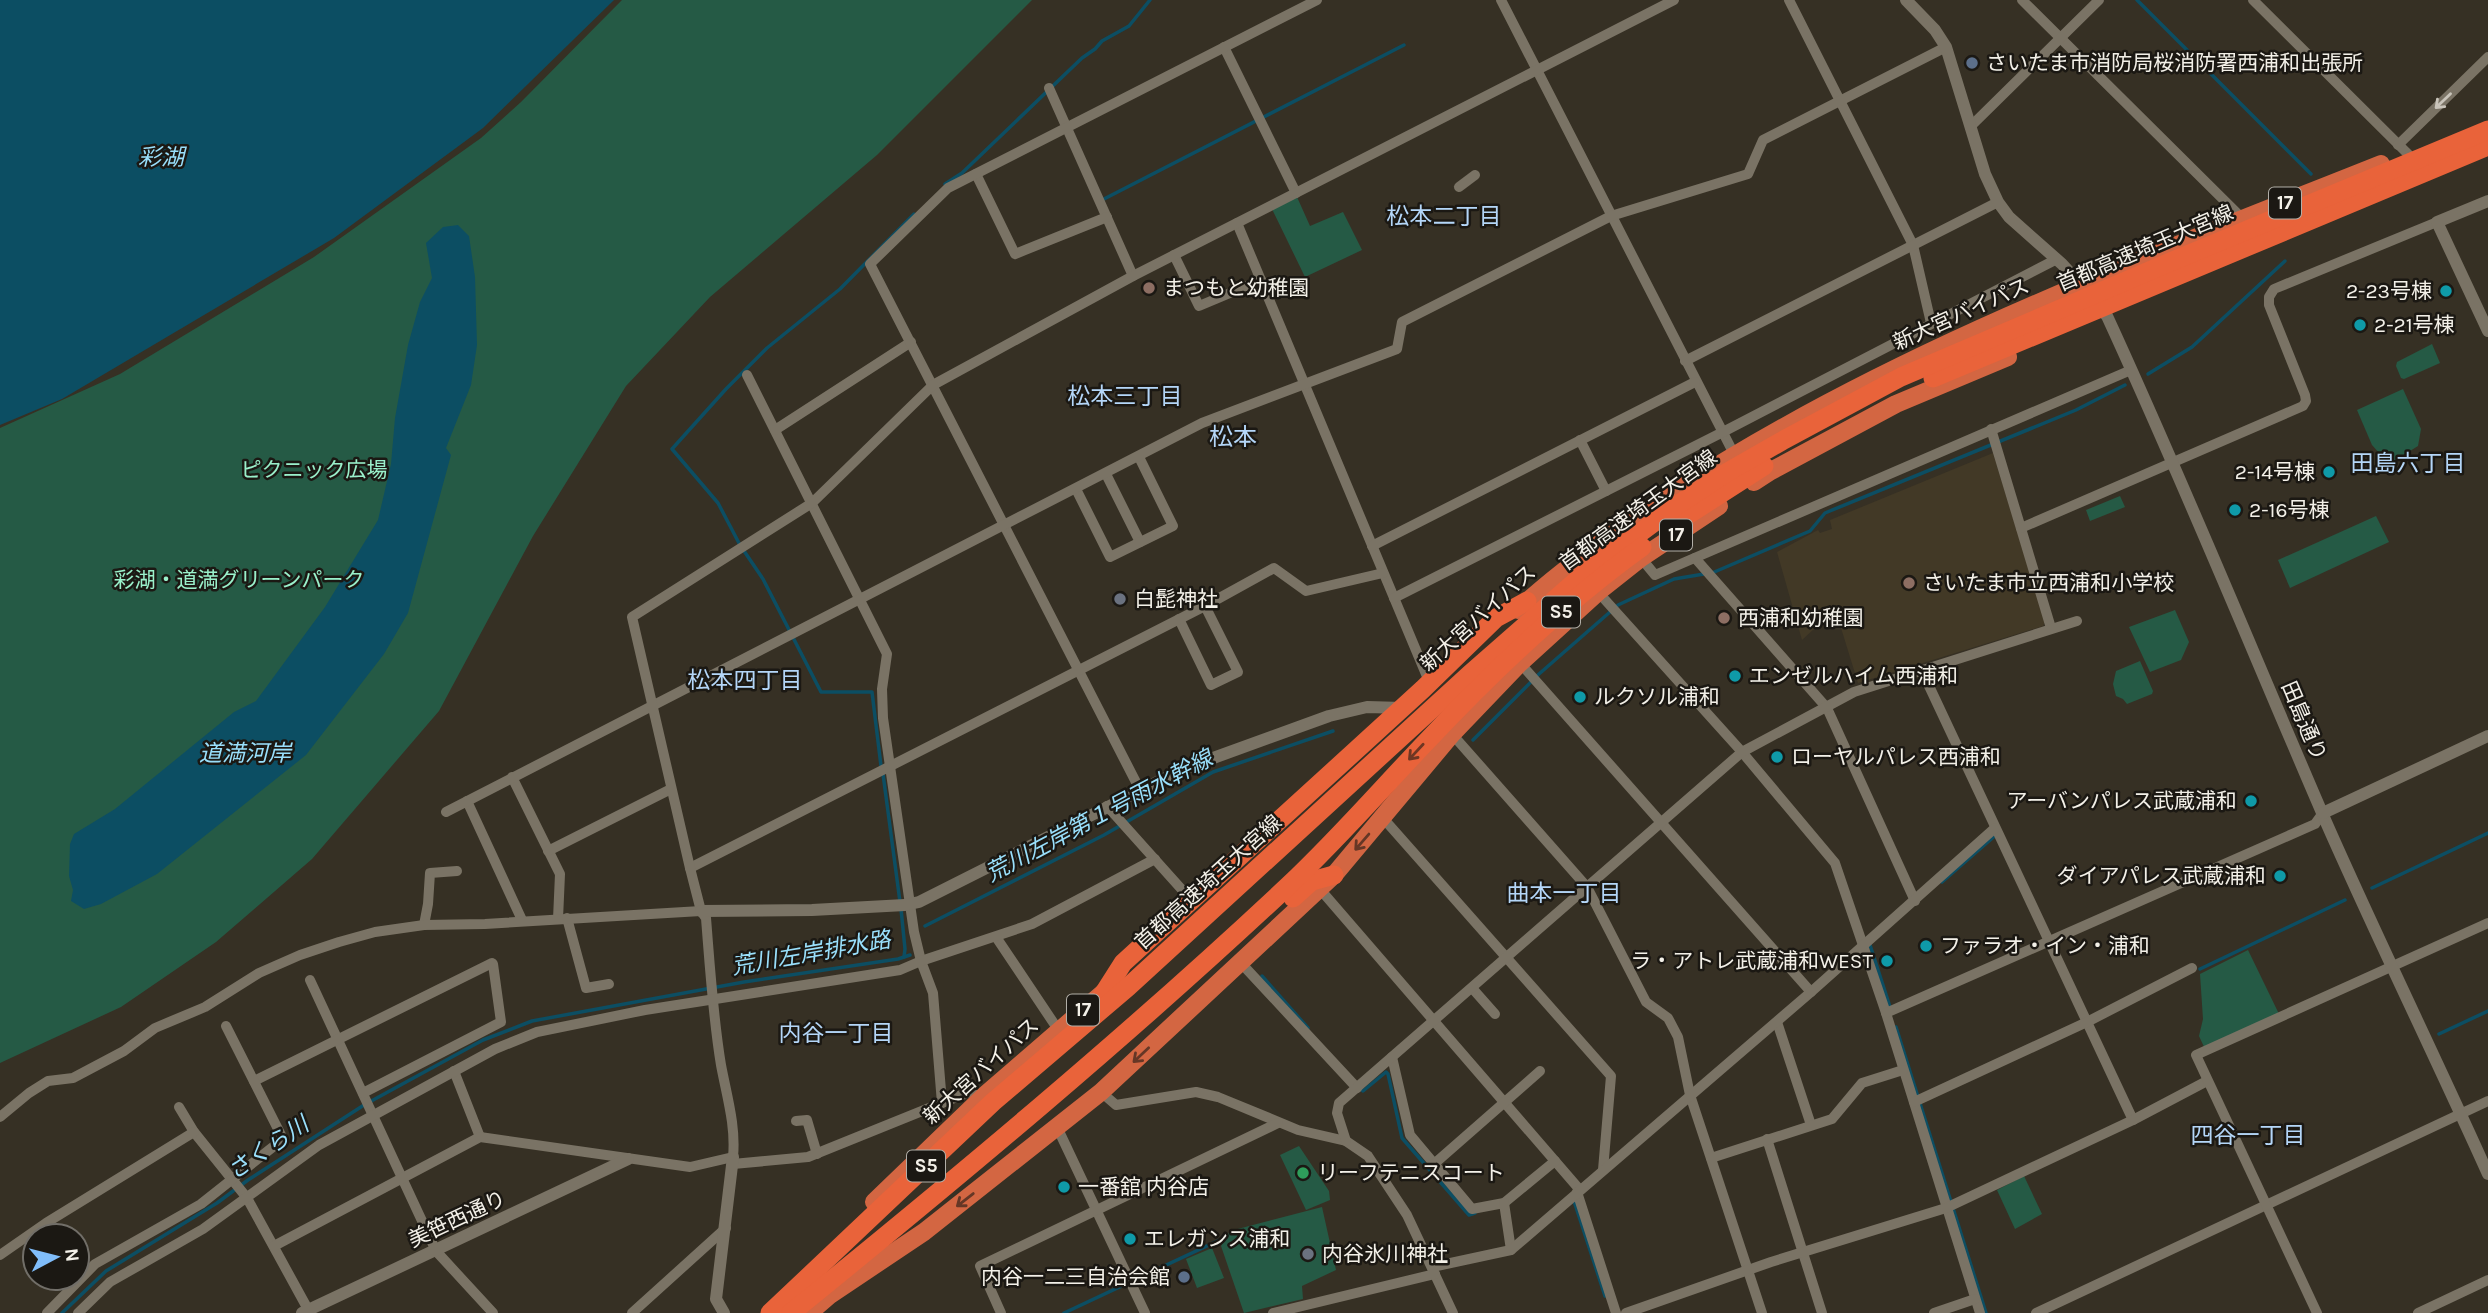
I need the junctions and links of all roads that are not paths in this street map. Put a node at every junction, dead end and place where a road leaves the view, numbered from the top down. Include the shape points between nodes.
1 (1317, 0) edge
2 (1501, 0) edge
3 (1674, 0) edge
4 (1790, 0) edge
5 (1906, 0) edge
6 (2022, 0) edge
7 (2099, 0) edge
8 (2253, 0) edge
9 (2060, 38) junction
10 (1224, 47) junction
11 (1946, 47) junction
12 (2488, 57) edge
13 (1537, 70) junction
14 (1049, 88) dead end
15 (1840, 100) junction
16 (2488, 121) edge
17 (1067, 127) junction
18 (1970, 127) junction
19 (2488, 130) edge
20 (2488, 146) edge
21 (2403, 149) junction
22 (2488, 155) edge
23 (976, 174) junction
24 (1475, 175) dead end
25 (1459, 187) dead end
26 (1296, 193) junction
27 (2488, 201) edge
28 (1997, 202) junction
29 (1611, 216) junction
30 (1107, 217) junction
31 (2243, 219) junction
32 (2437, 222) junction
33 (1237, 223) junction
34 (1913, 245) junction
35 (1174, 256) junction
36 (2057, 259) junction
37 (1133, 276) junction
38 (1261, 280) junction
39 (2081, 286) junction
40 (2106, 316) junction
41 (1931, 323) junction
42 (2488, 331) edge
43 (911, 341) junction
44 (1685, 361) junction
45 (2132, 370) junction
46 (747, 375) dead end
47 (1695, 382) junction
48 (1304, 383) junction
49 (933, 384) junction
50 (1991, 429) junction
51 (775, 430) junction
52 (1721, 433) junction
53 (1580, 440) junction
54 (1734, 454) junction
55 (1139, 457) junction
56 (2174, 462) junction
57 (1106, 474) junction
58 (1076, 489) junction
59 (1606, 491) junction
60 (812, 503) junction
61 (1005, 526) junction
62 (2021, 528) junction
63 (1140, 542) junction
64 (1372, 546) junction
65 (1641, 558) junction
66 (1695, 558) junction
67 (1383, 573) junction
68 (1394, 598) junction
69 (860, 599) junction
70 (1527, 601) junction
71 (1608, 603) junction
72 (1205, 606) junction
73 (1179, 619) junction
74 (2077, 621) dead end
75 (2051, 628) junction
76 (1079, 670) junction
77 (1922, 671) junction
78 (1530, 674) junction
79 (1432, 689) junction
80 (652, 704) junction
81 (1367, 707) junction
82 (1411, 708) junction
83 (1827, 708) junction
84 (1452, 734) junction
85 (2488, 736) edge
86 (1371, 746) junction
87 (1742, 752) junction
88 (884, 770) junction
89 (512, 777) junction
90 (671, 789) junction
91 (1140, 790) junction
92 (467, 801) junction
93 (1107, 806) junction
94 (446, 811) dead end
95 (2323, 813) junction
96 (1383, 818) junction
97 (1661, 823) junction
98 (1995, 828) junction
99 (548, 851) junction
100 (1155, 859) junction
101 (690, 868) junction
102 (457, 871) dead end
103 (1326, 882) junction
104 (1587, 887) junction
105 (1915, 901) junction
106 (903, 905) junction
107 (1198, 906) junction
108 (701, 911) junction
109 (563, 919) junction
110 (522, 920) junction
111 (2488, 923) edge
112 (425, 925) junction
113 (996, 937) junction
114 (2047, 941) junction
115 (1863, 945) junction
116 (1507, 957) junction
117 (920, 959) junction
118 (1241, 962) junction
119 (2391, 967) junction
120 (2192, 968) dead end
121 (310, 980) dead end
122 (609, 984) dead end
123 (1472, 988) junction
124 (1811, 992) junction
125 (712, 997) junction
126 (1886, 1013) junction
127 (1495, 1014) dead end
128 (1434, 1021) junction
129 (1777, 1022) junction
130 (2087, 1022) junction
131 (1085, 1023) junction
132 (226, 1026) dead end
133 (1059, 1031) junction
134 (337, 1038) junction
135 (1392, 1057) junction
136 (1903, 1070) junction
137 (454, 1071) junction
138 (1540, 1071) dead end
139 (254, 1081) junction
140 (2207, 1081) junction
141 (1357, 1088) junction
142 (1101, 1092) junction
143 (364, 1095) junction
144 (1690, 1095) junction
145 (983, 1098) junction
146 (2488, 1101) edge
147 (1913, 1102) junction
148 (942, 1103) junction
149 (1506, 1103) junction
150 (179, 1107) dead end
151 (372, 1112) junction
152 (2461, 1114) junction
153 (0, 1116) edge
154 (2133, 1120) junction
155 (796, 1121) dead end
156 (1278, 1123) junction
157 (1811, 1125) junction
158 (1057, 1127) junction
159 (194, 1132) junction
160 (480, 1138) junction
161 (1767, 1139) junction
162 (1346, 1141) junction
163 (817, 1154) junction
164 (1711, 1158) junction
165 (628, 1159) junction
166 (733, 1161) junction
167 (1555, 1161) junction
168 (1434, 1164) junction
169 (1603, 1170) junction
170 (2488, 1174) edge
171 (403, 1178) junction
172 (234, 1180) junction
173 (1578, 1191) junction
174 (245, 1196) junction
175 (1504, 1203) junction
176 (2266, 1205) junction
177 (1947, 1208) junction
178 (1096, 1210) junction
179 (902, 1223) junction
180 (726, 1227) junction
181 (274, 1246) junction
182 (1511, 1250) junction
183 (436, 1251) junction
184 (1803, 1253) junction
185 (0, 1255) edge
186 (1433, 1270) junction
187 (1748, 1271) junction
188 (2488, 1280) edge
189 (1975, 1299) junction
190 (307, 1312) edge
191 (490, 1312) edge
192 (2040, 1312) edge
193 (47, 1313) edge
194 (78, 1313) edge
195 (632, 1313) edge
196 (724, 1313) edge
197 (757, 1313) edge
198 (770, 1313) edge
199 (791, 1313) edge
200 (809, 1313) edge
201 (1001, 1313) edge
202 (1145, 1313) edge
203 (1273, 1313) edge
204 (1453, 1313) edge
205 (1616, 1313) edge
206 (1626, 1313) edge
207 (1762, 1313) edge
208 (1822, 1313) edge
209 (1934, 1313) edge
210 (1980, 1313) edge
211 (2317, 1313) edge
212 (2418, 1313) edge

1 - 10 street
2 - 13 street
3 - 13 street
4 - 15 street
5 - 11 street
6 - 9 street
7 - 9 street
8 - 21 street
9 - 18 street
9 - 31 street
10 - 17 street
10 - 26 street
11 - 15 street
11 - 18 street
12 -> 21 street
13 - 26 street
13 - 29 street
14 - 17 street
15 - 29 street via 1763,140 1748,174
15 - 34 street
16 - 21 highway, 新大宮バイパス / 17
17 - 23 street
17 - 30 street
18 - 28 street
19 - 131 highway, 首都高速埼玉大宮線 / S5 via 1901,377 1726,473 1629,540 1536,616
20 -> 179 highway, 首都高速埼玉大宮線 / S5 via 1907,389 1844,419 1683,517 1545,626 1485,681 1290,884 1139,1021
21 - 31 highway, 新大宮バイパス / 17
22 - 40 highway, 17
23 - 30 street via 1016,254
23 - 43 street via 948,188 870,264
24 - 25 street
26 - 33 street
27 - 32 street
28 - 34 street
28 - 36 street, 田島通り
29 - 44 street
29 - 48 street via 1402,323 1397,349
30 - 37 street
31 - 39 highway, 新大宮バイパス / 17
32 - 42 street
32 - 56 street via 2274,289 2269,305 2305,404
33 - 35 street
33 - 38 street
34 - 41 street
34 - 44 street
35 - 37 street
35 - 38 street via 1199,306
36 - 39 street, 田島通り
36 - 41 street
37 - 49 street
38 - 48 street
39 - 40 street, 田島通り
39 - 54 highway, 新大宮バイパス / 17 via 1878,376
40 - 45 street, 田島通り
40 - 65 highway, 17 via 1896,404 1771,471
41 - 52 street
43 - 49 street
43 - 51 street
44 - 47 street
45 - 50 street
45 - 56 street, 田島通り
46 - 51 street
47 - 52 street
47 - 53 street
48 - 55 street via 1202,423
48 - 64 street
49 - 60 street
49 - 61 street
50 - 62 street
50 - 66 street
51 - 60 street
52 - 54 street
52 - 59 street
53 - 59 street
53 - 64 street
54 - 70 highway, 新大宮バイパス / 17 via 1647,511
55 - 57 street
55 - 63 street via 1173,526
56 - 62 street
56 - 95 street, 田島通り
57 - 58 street
57 - 63 street
58 - 61 street
58 - 63 street via 1110,557
59 - 68 street
60 - 69 street
60 - 80 street via 632,617
61 - 69 street
61 - 76 street
62 - 75 street
64 - 67 street
65 - 66 street via 1655,575
65 - 71 highway, 17
66 - 83 street
67 - 68 street
67 - 72 street via 1306,591 1274,568
68 - 79 street
69 - 80 street
69 - 88 street via 887,654 882,689
70 - 79 highway, 新大宮バイパス / 17
70 - 131 highway, S5 via 1496,618 1123,963
71 - 78 highway, 17
71 - 87 street
72 - 73 street
72 - 73 street via 1238,672 1211,685
73 - 76 street
74 - 75 street
75 - 77 street
76 - 88 street
76 - 91 street
77 - 83 street via 1854,692
77 - 98 street
78 - 84 highway, 17
78 - 97 street
79 - 82 highway, 新大宮バイパス / 17
80 - 89 street
80 - 90 street
81 - 82 street
81 - 86 street via 1380,723
81 - 91 street via 1254,742
82 - 84 street
82 - 86 highway, 新大宮バイパス / 17
83 - 87 street
83 - 105 street
84 - 96 highway, 17
84 - 104 street
85 - 95 street
86 - 107 highway, 新大宮バイパス / 17
87 - 97 street
87 - 115 street via 1835,863
88 - 101 street
88 - 106 street
89 - 92 street
89 - 99 street
90 - 99 street
90 - 101 street
91 - 93 street
92 - 94 street
92 - 110 street
93 - 100 street
93 - 106 street via 935,895
95 - 114 street via 2316,823
95 - 119 street, 田島通り
96 -> 103 highway, 17
96 - 116 street
97 - 104 street
97 - 124 street
98 - 105 street
98 - 114 street
99 - 109 street via 560,874
100 - 107 street
100 - 113 street via 1032,924
101 - 108 street
102 - 112 street via 430,873
103 - 118 highway, 17
103 - 128 street
103 - 179 highway, 17 via 1312,881 1148,1030 985,1167
104 - 116 street
104 - 144 street via 1646,1002 1668,1018 1678,1037
105 - 115 street
106 - 108 street
106 - 117 street
107 - 133 highway, 新大宮バイパス / 17
108 - 109 street
108 - 125 street via 706,918
109 - 110 street
109 - 122 street via 586,988
110 - 112 street via 485,928
111 - 119 street
112 - 153 street via 339,942 259,973 205,1007 155,1028 101,1065 74,1078 48,1081
113 - 117 street
113 - 133 street
114 - 126 street
114 - 130 street
115 - 124 street
115 - 126 street
116 - 123 street
116 - 169 street via 1611,1076
117 - 125 street via 900,970
117 - 148 street via 933,993
118 - 141 street
118 -> 142 highway, 17
119 - 140 street via 2196,1055
119 - 152 street, 田島通り
120 - 130 street
121 - 134 street
123 - 127 street
123 - 128 street
124 - 129 street
125 - 137 street via 537,1032
125 - 166 street via 735,1135
126 - 136 street
128 - 135 street
128 - 149 street
129 - 144 street
129 - 157 street
130 - 147 street
130 - 154 street
131 - 198 highway, 首都高速埼玉大宮線 / S5 via 993,1102
132 - 139 street
133 - 145 highway, 新大宮バイパス / 17
134 - 139 street
134 - 143 street
134 - 143 street via 492,963 501,1022
135 - 141 street
135 - 168 street via 1410,1135
136 - 147 street
136 - 157 street via 1861,1083 1832,1119
137 - 151 street
137 - 160 street
138 - 149 street
139 - 172 street via 283,1139
140 - 154 street
140 - 176 street
141 - 162 street via 1339,1103 1337,1114
142 - 156 street via 1116,1105 1196,1092
142 - 158 highway, 17
143 - 151 street
144 - 164 street
144 - 169 street
145 - 148 street via 969,1092
145 - 197 highway, 新大宮バイパス / 17
146 - 152 street
147 - 177 street
148 - 163 street
149 - 167 street
149 - 168 street
150 - 159 street
151 - 171 street
151 - 174 street
152 - 170 street, 田島通り
152 - 176 street
154 - 177 street
155 - 163 street via 807,1120
156 - 162 street
156 - 178 street
157 - 161 street
158 - 178 street
158 -> 200 highway, 17 via 924,1232
159 - 172 street
159 - 185 street
160 - 165 street
160 - 171 street
161 - 164 street
161 - 184 street
162 - 186 street via 1368,1156 1407,1215
163 - 166 street
164 - 187 street
165 - 166 street via 690,1167
165 - 183 street, 美笹西通り
166 - 180 street
167 - 173 street
167 - 175 street
168 - 175 street via 1472,1209
169 - 173 street
171 - 181 street
171 - 183 street
172 - 174 street
172 - 193 street via 201,1205 95,1264
173 - 182 street
173 - 205 street
174 - 181 street
174 - 194 street via 203,1229 110,1282
175 - 182 street
176 - 192 street
176 - 211 street
177 - 184 street
177 - 189 street
178 - 201 street via 980,1266
178 - 202 street
179 - 199 highway, 首都高速埼玉大宮線 / S5
180 - 195 street
180 - 196 street via 716,1299
181 - 190 street
182 - 186 street
183 - 190 street, 美笹西通り
183 - 191 street
184 - 187 street
184 - 208 street
186 - 203 street
186 - 204 street
187 - 206 street
187 - 207 street
188 - 212 street
189 - 209 street
189 - 210 street

